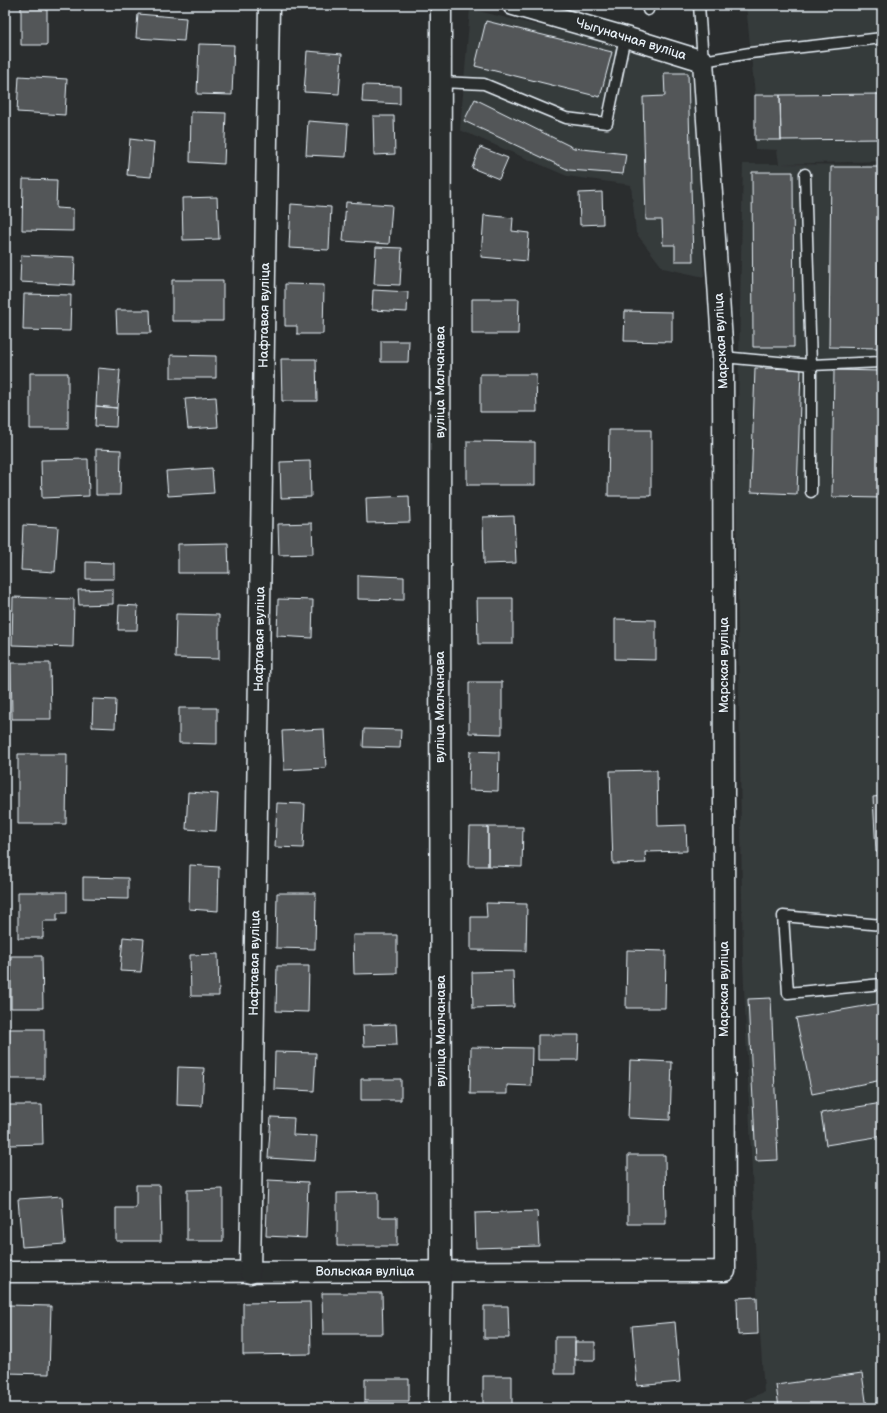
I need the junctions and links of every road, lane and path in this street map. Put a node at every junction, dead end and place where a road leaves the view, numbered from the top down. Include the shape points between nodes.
1 (268, 5) edge
2 (441, 5) edge
3 (513, 5) edge
4 (699, 5) edge
5 (625, 36) junction
6 (882, 38) edge
7 (703, 60) junction
8 (441, 82) junction
9 (804, 174) dead end
10 (724, 357) junction
11 (882, 362) edge
12 (811, 365) junction
13 (811, 492) dead end
14 (882, 925) edge
15 (882, 984) edge
16 (725, 1271) joint
17 (5, 1272) edge
18 (441, 1272) junction
19 (250, 1273) junction
20 (439, 1408) edge

1 - 19 street, Нафтавая вуліца
2 - 8 street, вуліца Малчанава
3 - 5 street, Чыгуначная вуліца
4 - 7 lane
5 - 7 street, Чыгуначная вуліца
5 - 8 lane via 607,123 566,118 484,84
6 - 7 lane
7 - 10 street, Марская вуліца
8 - 18 street, вуліца Малчанава
9 - 12 lane
10 - 12 lane
10 - 16 street, Марская вуліца
11 - 12 lane
12 - 13 lane
14 - 15 lane via 783,916 788,994
16 - 18 street, Вольская вуліца
17 - 19 street, Вольская вуліца
18 - 19 street, Вольская вуліца
18 - 20 street, вуліца Малчанава

